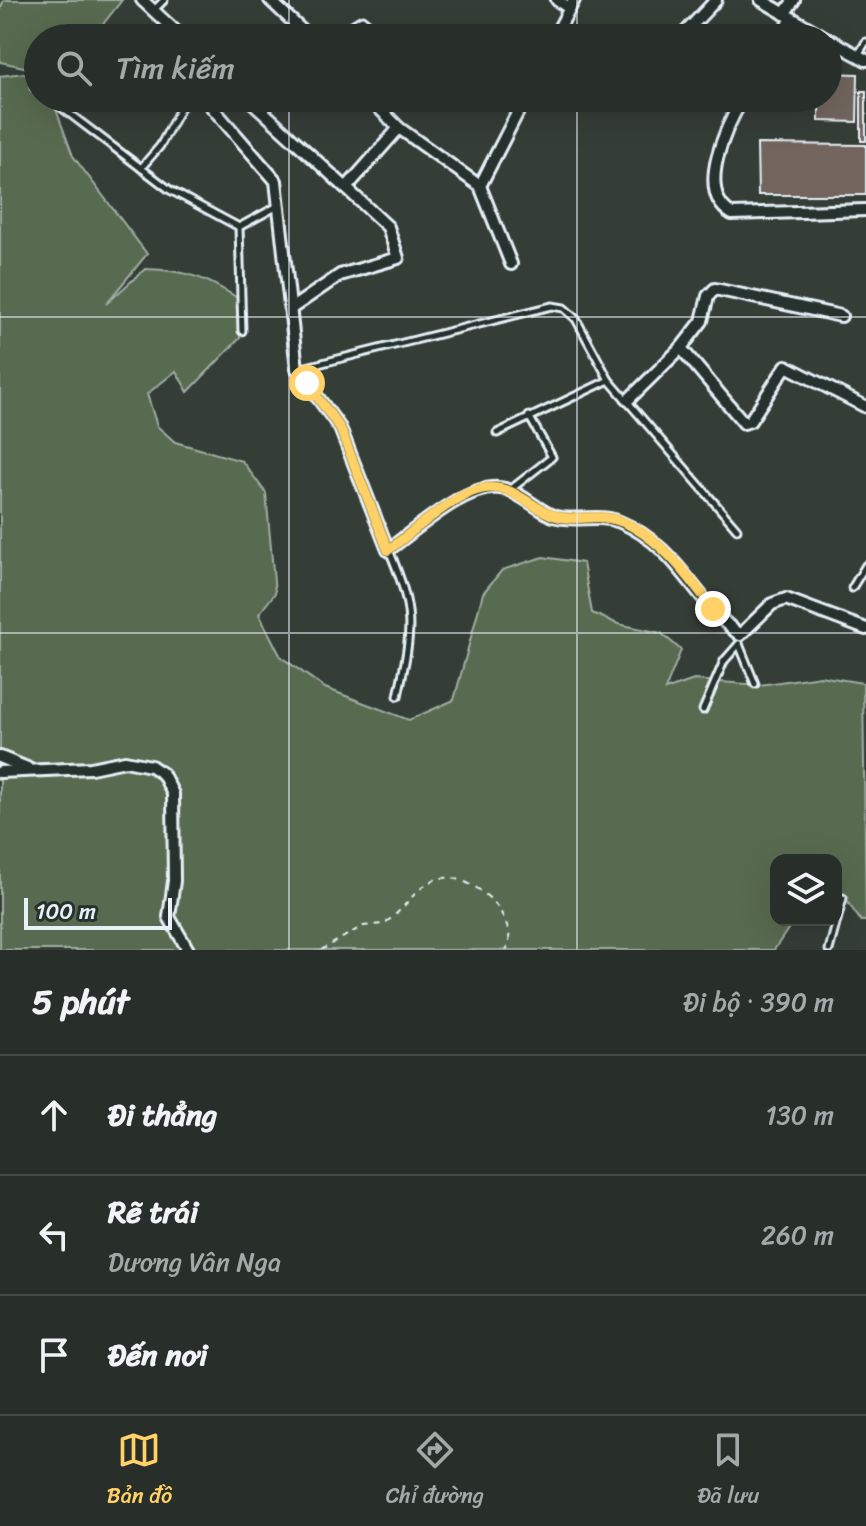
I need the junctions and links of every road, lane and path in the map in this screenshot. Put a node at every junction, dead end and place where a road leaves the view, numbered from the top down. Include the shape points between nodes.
1 (142, 0) edge
2 (164, 0) edge
3 (557, 0) edge
4 (716, 0) edge
5 (761, 0) edge
6 (794, 0) edge
7 (277, 2) edge
8 (572, 4) edge
9 (154, 11) junction
10 (788, 16) junction
11 (168, 24) edge
12 (297, 24) edge
13 (561, 24) edge
14 (693, 24) edge
15 (785, 24) edge
16 (802, 24) edge
17 (866, 42) edge
18 (842, 47) edge
19 (862, 58) edge
20 (67, 112) edge
21 (178, 112) edge
22 (216, 112) edge
23 (267, 112) edge
24 (383, 112) edge
25 (518, 112) edge
26 (734, 112) edge
27 (399, 128) junction
28 (141, 168) junction
29 (480, 186) junction
30 (346, 188) junction
31 (276, 207) junction
32 (866, 210) edge
33 (239, 227) junction
34 (511, 264) dead end
35 (292, 308) junction
36 (841, 316) dead end
37 (242, 331) dead end
38 (681, 348) junction
39 (297, 369) junction
40 (609, 380) junction
41 (628, 400) junction
42 (866, 407) edge
43 (529, 416) junction
44 (497, 433) dead end
45 (509, 490) junction
46 (737, 529) dead end
47 (388, 550) junction
48 (866, 565) edge
49 (852, 588) dead end
50 (866, 629) edge
51 (740, 640) junction
52 (755, 684) dead end
53 (398, 696) dead end
54 (703, 710) dead end
55 (0, 757) edge
56 (29, 768) junction
57 (0, 772) edge
58 (843, 898) dead end
59 (188, 950) edge
60 (321, 950) edge
61 (506, 950) edge
62 (829, 950) edge

1 - 9 street
2 - 9 lane
3 - 8 street
4 - 14 street
5 - 10 street
6 - 10 street
7 - 12 street
8 - 13 street
9 - 11 street
10 - 15 street
10 - 16 street
17 - 19 lane
18 - 19 street
20 - 28 lane
21 - 28 lane
22 - 31 street via 276,181
23 - 30 street
24 - 27 street
25 - 29 street
26 - 32 street via 717,152 717,197 725,210
27 - 29 street
27 - 30 street
28 - 33 lane
29 - 34 street
30 - 35 street via 388,227 398,258 340,275
31 - 33 lane
31 - 35 street
33 - 37 lane
35 - 39 street
36 - 38 street via 715,289 702,321
38 - 41 street
38 - 42 street via 744,423 786,366
39 - 40 lane via 552,306 564,308 581,325
39 - 47 street via 340,428
40 - 41 lane
40 - 43 lane
41 - 46 lane
43 - 44 lane
43 - 45 lane via 552,457
45 - 47 street via 494,487 467,494
45 - 51 street via 553,515 610,518 640,533 681,567
47 - 53 lane via 407,592 411,634
48 - 49 lane
50 - 51 street via 786,599 772,604
51 - 52 lane
51 - 54 lane via 724,661
55 - 56 street
56 - 57 street
56 - 59 street via 133,762 163,774 173,794 169,917
58 - 62 lane
60 - 61 path via 363,926 391,920 416,890 448,877 470,884 494,903 510,934

